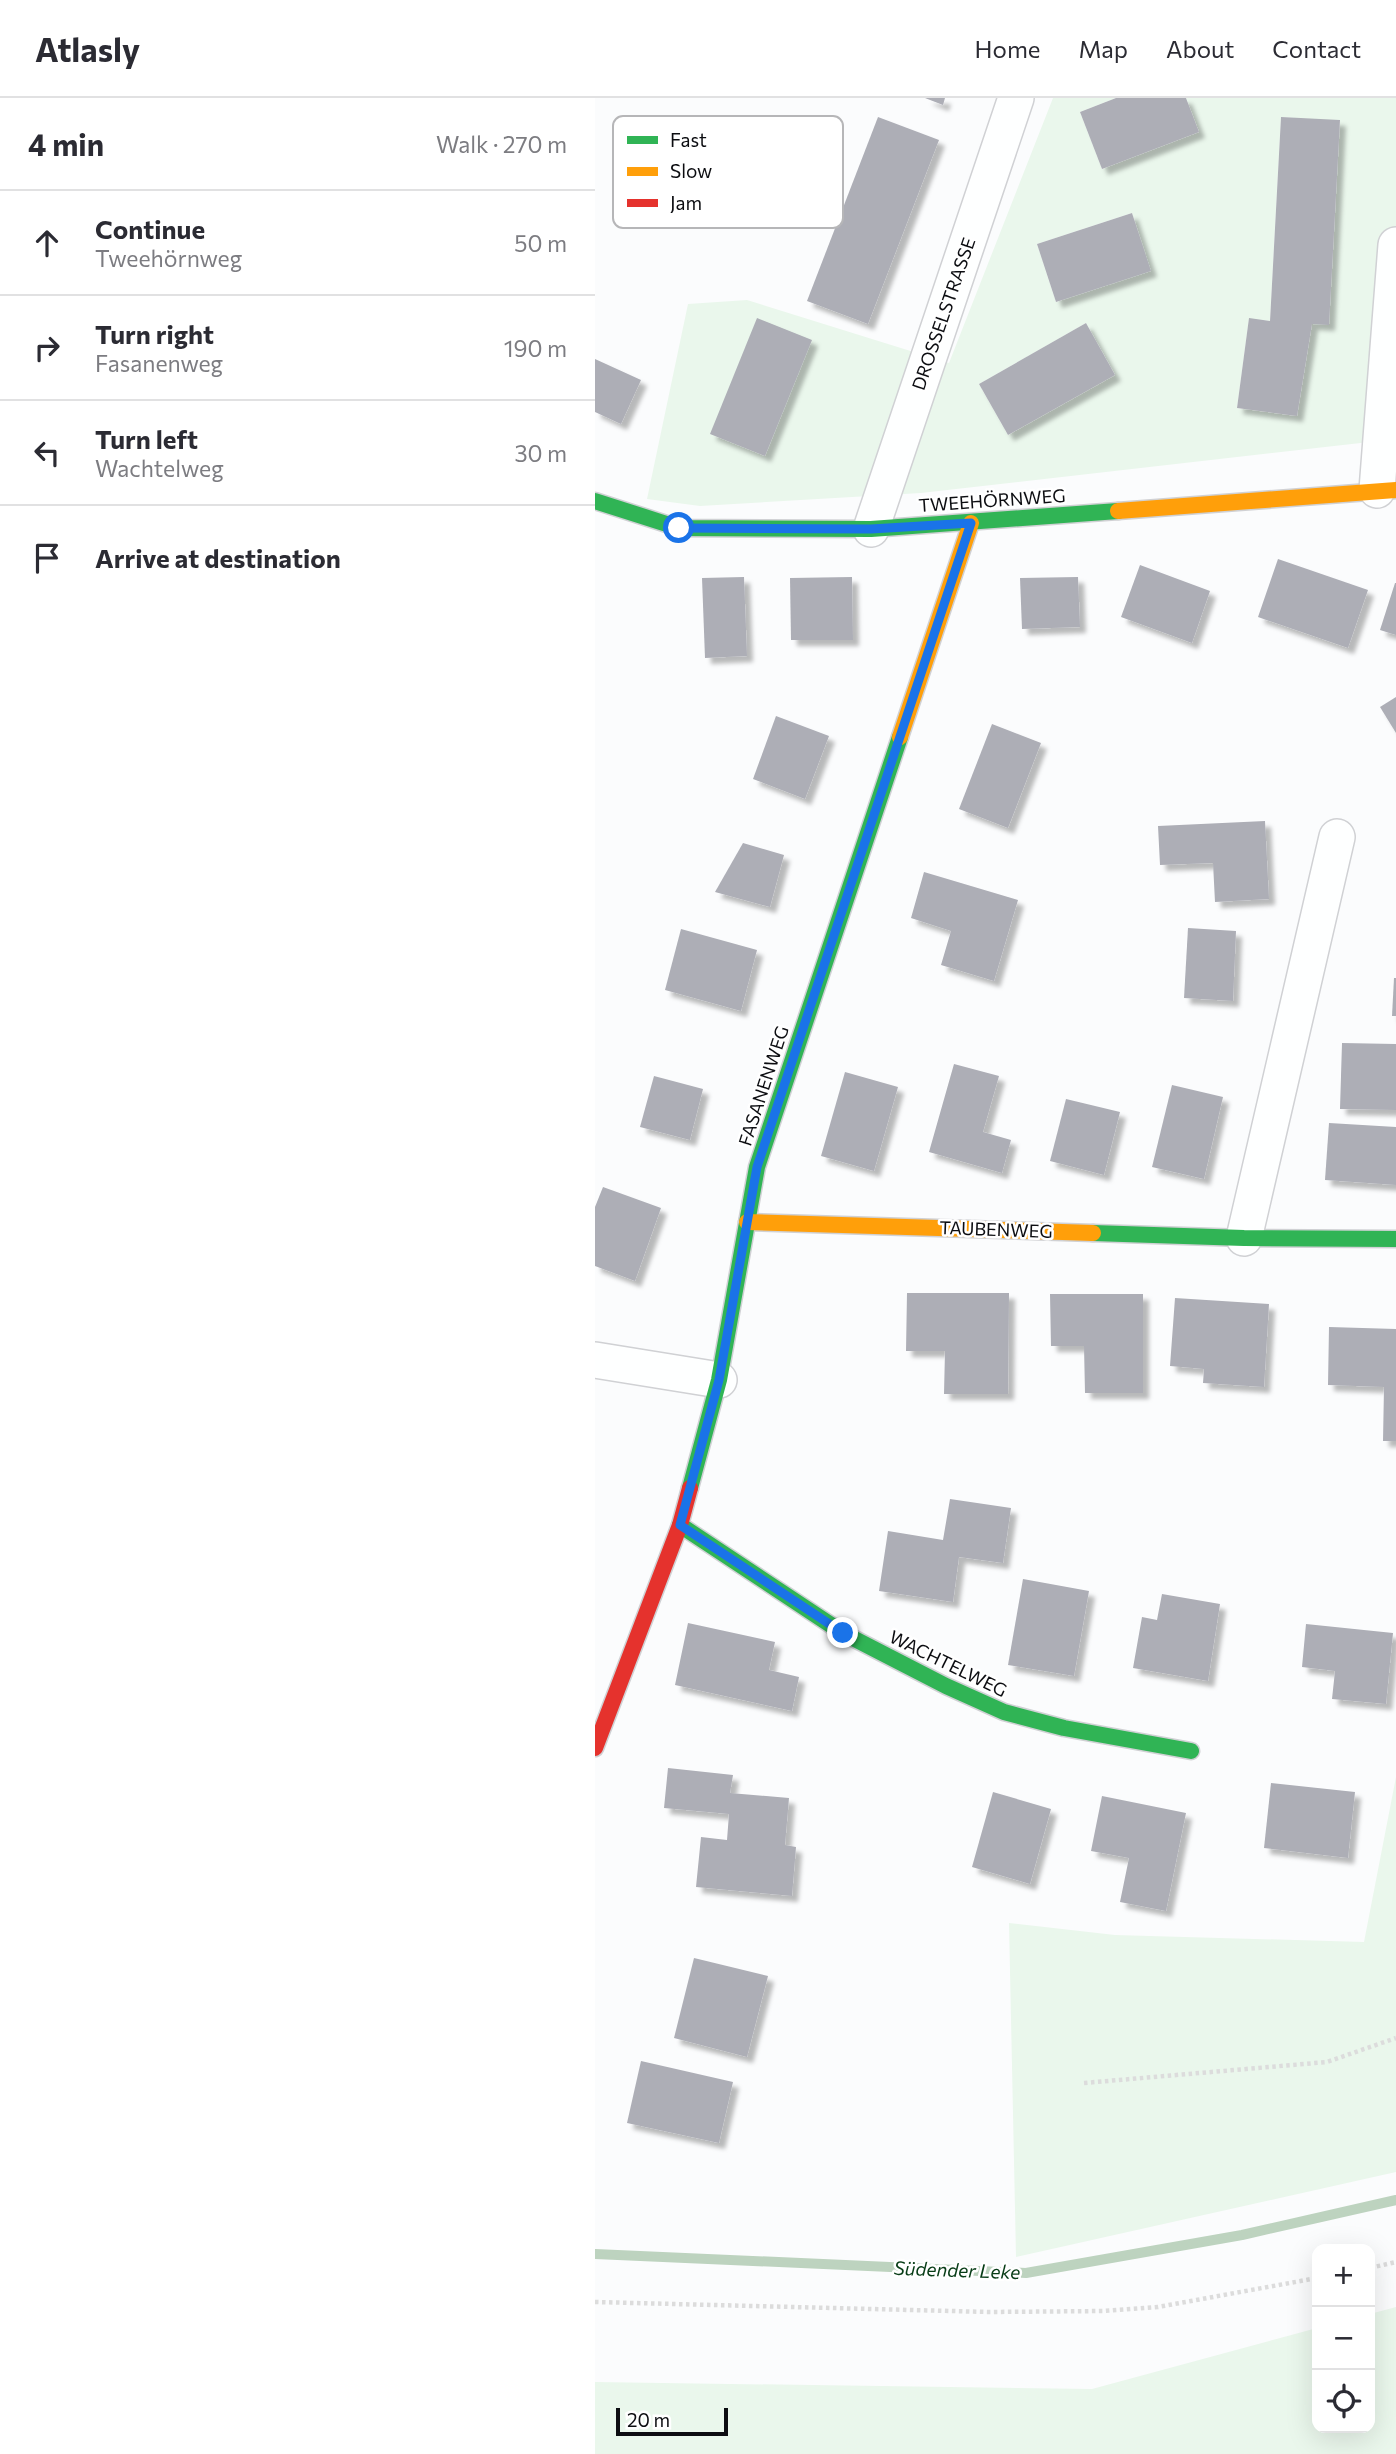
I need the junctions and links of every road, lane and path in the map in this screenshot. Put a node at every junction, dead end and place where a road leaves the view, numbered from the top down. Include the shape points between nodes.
1 (1016, 98) edge
2 (1396, 244) edge
3 (1386, 490) edge
4 (595, 501) edge
5 (971, 523) junction
6 (871, 529) junction
7 (1337, 837) dead end
8 (747, 1222) junction
9 (1244, 1238) junction
10 (1396, 1238) edge
11 (595, 1360) edge
12 (719, 1380) junction
13 (680, 1525) junction
14 (595, 1748) edge
15 (1191, 1751) dead end
16 (1396, 2038) edge
17 (1084, 2083) dead end
18 (1396, 2262) edge
19 (1375, 2267) edge
20 (1312, 2279) edge
21 (595, 2302) edge

1 - 6 street, DROSSELSTRASSE
2 - 3 street
3 - 5 street, TWEEHÖRNWEG
4 - 6 street, TWEEHÖRNWEG via 679,528
5 - 6 street, TWEEHÖRNWEG
5 - 8 street, FASANENWEG via 757,1167
7 - 9 street
8 - 9 street, TAUBENWEG
8 - 12 street, FASANENWEG
9 - 10 street, TAUBENWEG
11 - 12 street
12 - 13 street, FASANENWEG
13 - 14 street, FASANENWEG
13 - 15 street, WACHTELWEG via 843,1633 1004,1712
16 - 17 path via 1327,2062
18 - 19 path
20 - 21 path via 1158,2307 1104,2311

